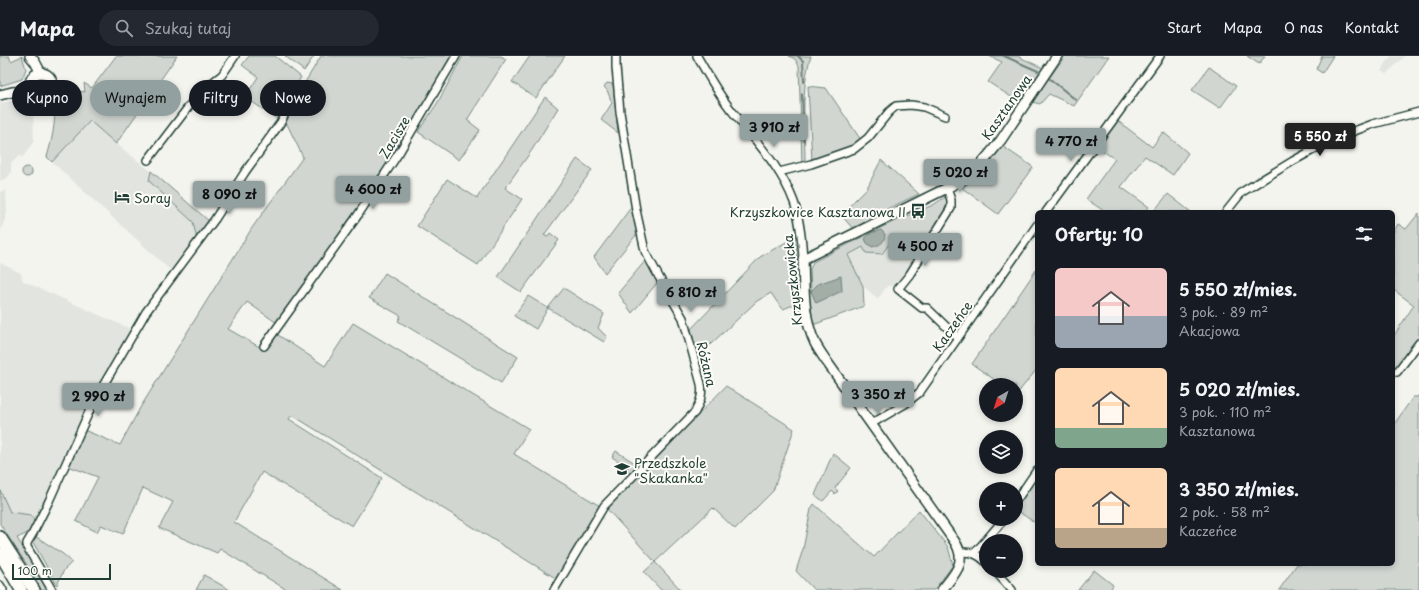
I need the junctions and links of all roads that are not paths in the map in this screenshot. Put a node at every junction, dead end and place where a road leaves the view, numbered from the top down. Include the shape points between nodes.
1 (30, 56) edge
2 (236, 56) edge
3 (456, 56) edge
4 (616, 56) edge
5 (697, 56) edge
6 (1057, 56) edge
7 (1160, 56) edge
8 (35, 77) junction
9 (30, 80) edge
10 (33, 80) edge
11 (50, 80) edge
12 (12, 92) edge
13 (0, 94) edge
14 (1419, 112) edge
15 (284, 116) edge
16 (945, 116) dead end
17 (148, 160) dead end
18 (779, 172) junction
19 (947, 188) junction
20 (1047, 210) edge
21 (1228, 210) edge
22 (1035, 228) edge
23 (803, 259) junction
24 (957, 337) junction
25 (1419, 343) edge
26 (264, 346) dead end
27 (1397, 372) dead end
28 (871, 424) junction
29 (1035, 473) edge
30 (1023, 491) edge
31 (998, 526) edge
32 (0, 537) edge
33 (961, 552) junction
34 (974, 553) junction
35 (0, 554) edge
36 (979, 555) edge
37 (1001, 578) edge
38 (0, 585) edge
39 (3, 590) edge
40 (22, 590) edge
41 (34, 590) edge
42 (52, 590) edge
43 (554, 590) edge
44 (942, 590) edge
45 (1012, 590) edge

1 - 8 street via 35,62
2 - 17 street via 222,75 199,93
3 - 26 street, Zacisze via 400,151 358,215
4 - 43 street, Różana via 620,112 645,251 683,318 703,392 695,412 604,506
5 - 18 street, Krzyszkowicka via 721,96
6 - 19 street, Kasztanowa via 988,156 976,170
7 - 20 street
8 - 9 street
8 - 10 street
8 - 11 street via 46,74
12 - 13 street
14 - 21 street via 1373,124 1333,139 1242,192
15 - 42 street via 215,219 151,305 93,403 49,501 26,542
16 - 18 street via 924,107 896,106 868,138 854,149
18 - 23 street, Krzyszkowicka via 794,202
19 - 23 street, Kasztanowa
19 - 24 street via 951,208 913,270 898,289 922,308 927,308
22 - 24 street, Kaczeńce
23 - 28 street, Krzyszkowicka via 808,322 815,343
24 - 28 street, Kaczeńce via 920,392
25 - 27 street
28 - 33 street, Krzyszkowicka
29 - 30 street
31 - 34 street
32 - 41 main road
33 - 34 street
33 - 44 street via 958,567
34 - 36 street
35 - 40 main road
37 - 45 street
38 - 39 street

